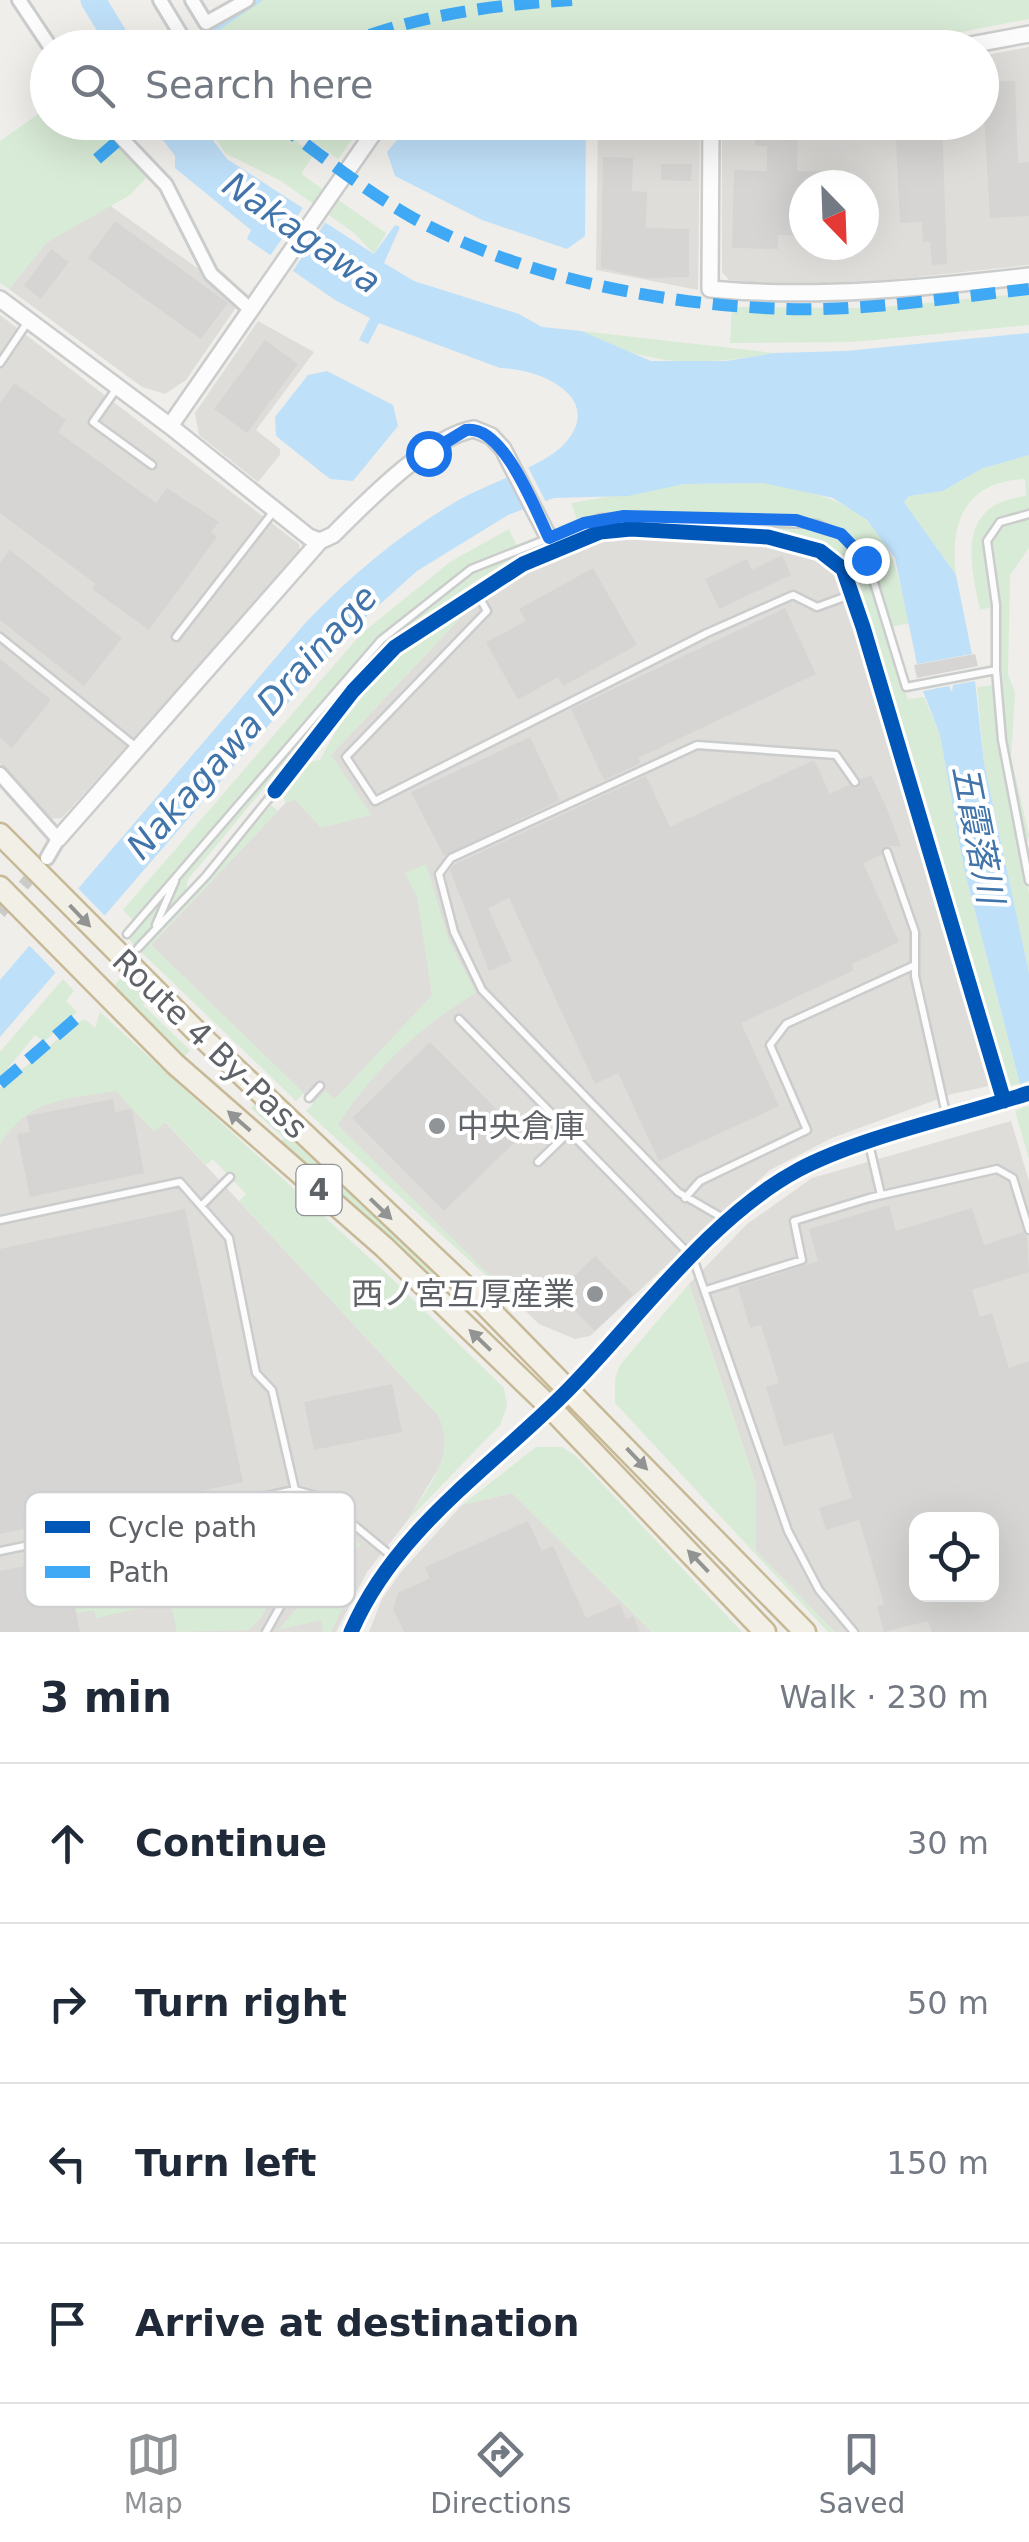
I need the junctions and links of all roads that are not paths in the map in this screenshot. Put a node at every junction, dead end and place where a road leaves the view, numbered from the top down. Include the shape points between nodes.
1 (19, 0) edge
2 (160, 0) edge
3 (172, 0) edge
4 (192, 0) edge
5 (246, 0) edge
6 (172, 20) junction
7 (40, 30) edge
8 (178, 30) edge
9 (1029, 34) edge
10 (999, 40) edge
11 (126, 140) edge
12 (368, 140) edge
13 (711, 140) edge
14 (1029, 276) edge
15 (0, 300) edge
16 (251, 310) junction
17 (30, 319) junction
18 (0, 363) edge
19 (118, 386) junction
20 (170, 426) junction
21 (152, 465) dead end
22 (275, 510) junction
23 (1029, 514) edge
24 (550, 540) junction
25 (320, 541) junction
26 (478, 595) junction
27 (851, 595) junction
28 (0, 637) edge
29 (176, 637) dead end
30 (996, 670) junction
31 (140, 750) junction
32 (0, 774) edge
33 (854, 782) dead end
34 (275, 791) joint
35 (0, 834) edge
36 (58, 840) junction
37 (887, 852) dead end
38 (48, 858) tunnel mouth
39 (177, 875) junction
40 (1029, 881) edge
41 (0, 888) edge
42 (154, 931) junction
43 (118, 940) junction
44 (138, 948) dead end
45 (915, 965) junction
46 (459, 1018) dead end
47 (320, 1086) dead end
48 (1017, 1097) edge
49 (309, 1098) dead end
50 (948, 1119) junction
51 (570, 1132) junction
52 (869, 1144) junction
53 (538, 1162) dead end
54 (230, 1177) dead end
55 (881, 1195) junction
56 (685, 1198) junction
57 (201, 1206) junction
58 (0, 1220) edge
59 (730, 1222) junction
60 (1029, 1230) edge
61 (693, 1258) junction
62 (706, 1290) junction
63 (569, 1389) junction
64 (550, 1408) junction
65 (294, 1490) junction
66 (285, 1492) edge
67 (301, 1492) edge
68 (355, 1526) edge
69 (25, 1546) edge
70 (0, 1551) edge
71 (395, 1559) junction
72 (281, 1607) edge
73 (266, 1632) edge
74 (351, 1632) edge
75 (765, 1632) edge
76 (806, 1632) edge
77 (854, 1632) edge

1 - 7 street
2 - 6 street
3 - 6 street
4 - 5 street via 206,23
6 - 8 street
9 - 10 street
11 - 16 street via 166,186 211,274
12 - 16 street
13 - 14 street via 710,289 781,296 886,292
15 - 17 street
16 - 20 street
17 - 18 lane
17 - 19 street
19 - 20 street
19 - 21 lane via 93,422
20 - 22 street
22 - 25 street
22 - 29 lane
23 - 30 lane via 1000,522 987,541
24 - 25 street via 503,449 474,428 454,435
24 - 26 street
24 - 27 street via 631,528 790,540 833,559
24 - 30 lane via 584,523 624,516 817,524 841,534 866,560 906,687
24 - 39 lane via 471,570 396,627
25 - 31 street
26 - 27 lane via 487,611 346,757 375,801 793,595 817,607
26 - 34 street via 381,660
27 - 48 street
28 - 31 lane
30 - 40 lane
31 - 36 street
32 - 36 street
33 - 56 lane via 836,755 697,745 451,858 439,874 454,932 482,990
34 - 42 lane
35 -> 43 highway, Route 4 By-Pass / 4
36 - 38 street
37 - 45 lane via 915,932
39 - 42 lane
39 - 43 lane
64 -> 41 highway, Route 4 By-Pass / 4 via 384,1247 176,1064
42 - 44 lane
43 -> 63 highway, Route 4 By-Pass / 4
45 - 50 lane
45 - 56 lane via 786,1024 770,1046 807,1130 700,1181
46 - 51 lane
47 - 49 lane
48 - 50 street
50 - 52 street
51 - 53 lane
51 - 61 lane
52 - 55 lane
52 - 59 street via 798,1170
54 - 57 lane
55 - 60 lane via 1003,1169 1013,1178
55 - 62 lane via 794,1221 802,1260
56 - 59 lane
57 - 58 lane via 180,1182
57 - 65 lane via 228,1238 256,1372 272,1390
59 - 61 street
61 - 62 lane
61 - 63 street
62 - 77 lane via 788,1531 819,1590
63 - 64 street
63 -> 76 highway, Route 4 By-Pass / 4
64 - 71 street via 472,1477
75 -> 64 highway, Route 4 By-Pass / 4
65 - 66 lane
65 - 67 lane
68 - 71 lane
69 - 70 lane
71 - 74 street
72 - 73 lane

